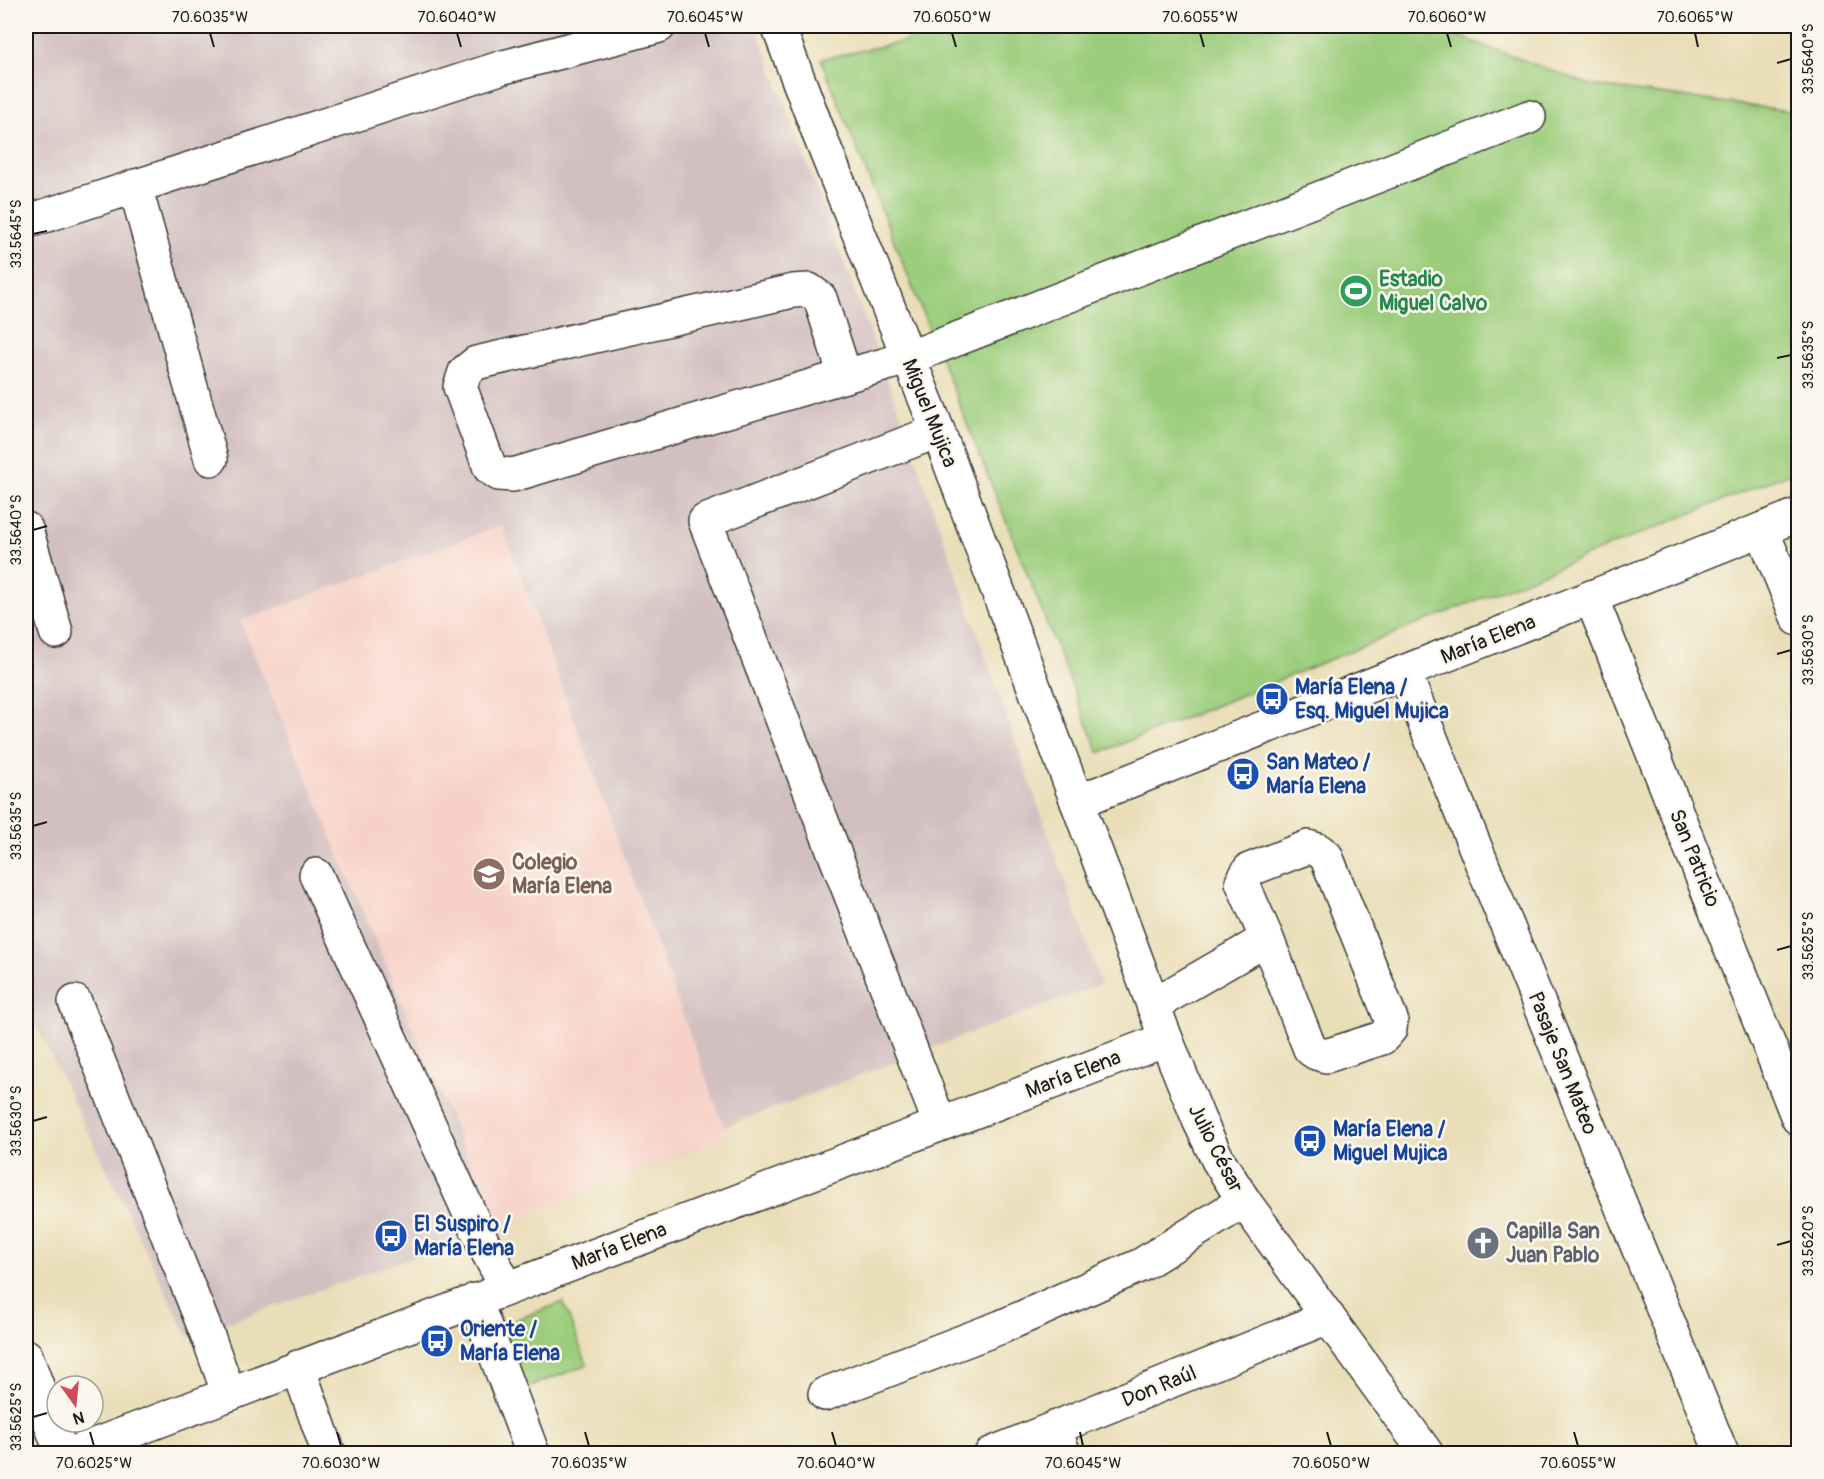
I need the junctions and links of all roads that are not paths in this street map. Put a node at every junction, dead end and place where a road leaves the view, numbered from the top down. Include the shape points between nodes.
1 (658, 26) edge
2 (778, 26) edge
3 (1529, 117) dead end
4 (135, 186) junction
5 (26, 222) edge
6 (908, 358) junction
7 (845, 376) junction
8 (938, 431) junction
9 (211, 459) dead end
10 (1798, 515) edge
11 (26, 529) edge
12 (1762, 530) junction
13 (1591, 597) junction
14 (1798, 619) edge
15 (56, 632) dead end
16 (1404, 672) junction
17 (1077, 802) junction
18 (316, 875) dead end
19 (1267, 939) junction
20 (75, 1002) dead end
21 (1153, 1005) junction
22 (1166, 1039) junction
23 (1798, 1118) edge
24 (940, 1124) junction
25 (1244, 1201) junction
26 (507, 1288) junction
27 (475, 1300) junction
28 (1328, 1317) junction
29 (26, 1356) edge
30 (298, 1367) junction
31 (229, 1394) junction
32 (825, 1394) dead end
33 (1059, 1441) edge
34 (125, 1444) edge
35 (62, 1454) edge
36 (71, 1454) edge
37 (329, 1454) edge
38 (533, 1454) edge
39 (991, 1454) edge
40 (1427, 1454) edge
41 (1722, 1454) edge

1 - 4 street via 500,68
2 - 6 street, Miguel Mujica
3 - 6 street
4 - 5 street
4 - 9 street
6 - 7 street
6 - 8 street, Miguel Mujica
7 - 7 street via 513,475 499,474 490,468 460,387 465,372 476,363 809,290 820,298
8 - 17 street, Miguel Mujica
8 - 24 street via 705,521
10 - 12 street, María Elena
11 - 15 street
12 - 13 street, María Elena
12 - 14 street
13 - 16 street, María Elena
13 - 23 street, San Patricio
16 - 17 street, María Elena
16 - 41 street, Pasaje San Mateo
17 - 21 street, Julio César
18 - 26 street
19 - 19 street via 1242,882 1244,876 1249,870 1308,847 1318,850 1326,856 1391,1019 1390,1029 1382,1038 1326,1056 1310,1049
19 - 21 street
20 - 31 street
21 - 22 street, Julio César
22 - 24 street, María Elena
22 - 25 street, Julio César via 1218,1160
24 - 26 street, María Elena
25 - 28 street, Julio César
25 - 32 street via 1141,1265 1001,1327
26 - 27 street, María Elena
27 - 30 street, María Elena
27 - 38 street
28 - 33 street, Don Raúl
28 - 40 street, Julio César
29 - 35 street
30 - 31 street, María Elena
30 - 37 street
31 - 34 street, María Elena
33 - 39 street, Don Raúl
34 - 36 street, María Elena

